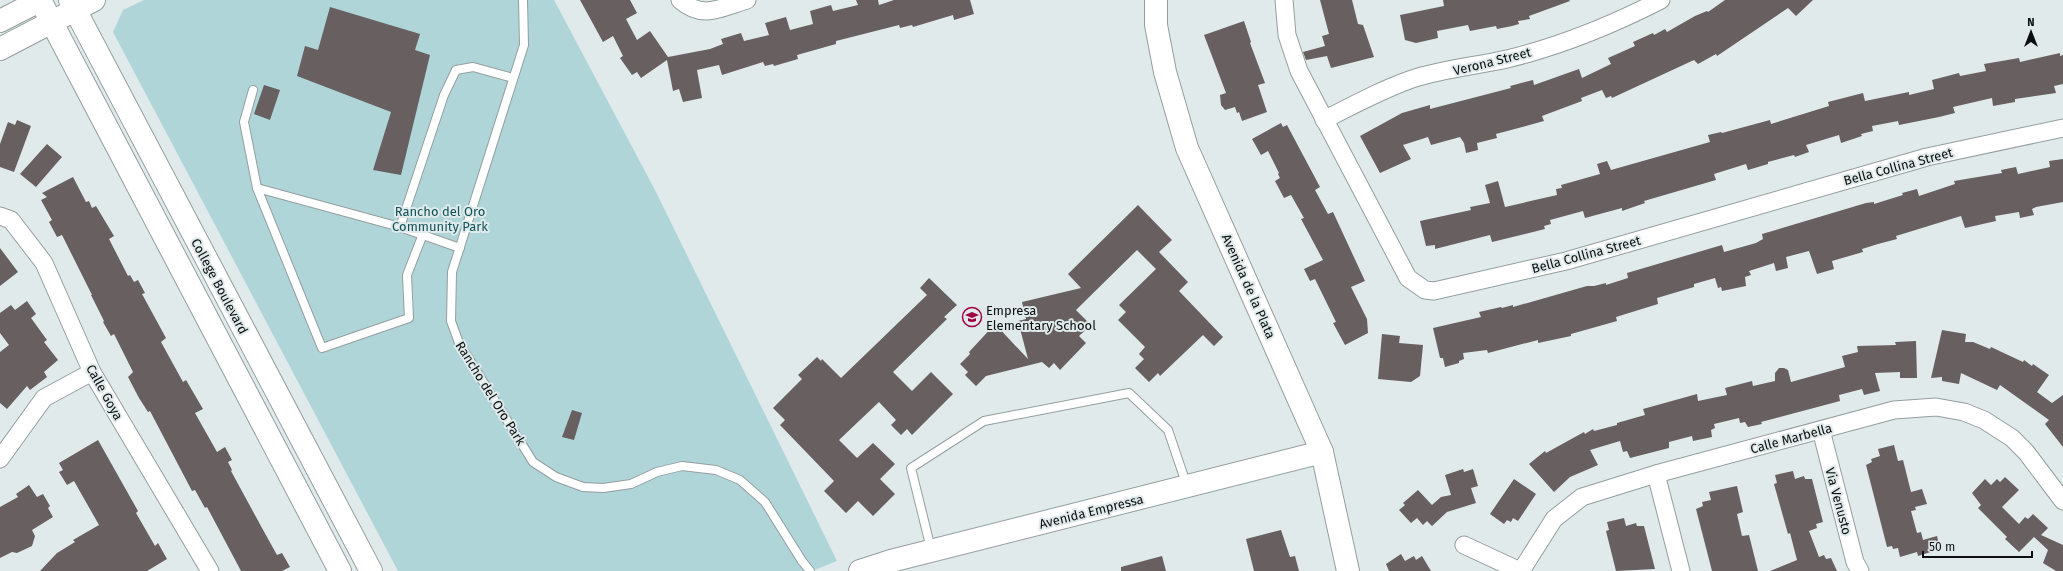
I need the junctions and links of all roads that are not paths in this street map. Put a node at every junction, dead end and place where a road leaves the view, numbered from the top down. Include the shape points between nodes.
1 (40, 0) edge
2 (94, 0) edge
3 (523, 0) edge
4 (680, 0) edge
5 (747, 0) edge
6 (1156, 0) edge
7 (1284, 0) edge
8 (1661, 0) edge
9 (72, 4) edge
10 (0, 21) edge
11 (51, 21) junction
12 (0, 49) edge
13 (514, 78) junction
14 (254, 90) dead end
15 (1324, 120) junction
16 (2063, 128) edge
17 (257, 188) junction
18 (0, 216) edge
19 (400, 227) junction
20 (423, 234) junction
21 (460, 248) junction
22 (92, 372) junction
23 (1821, 430) junction
24 (1322, 452) junction
25 (0, 459) edge
26 (1656, 474) junction
27 (1187, 486) junction
28 (2063, 501) edge
29 (1464, 545) dead end
30 (932, 551) junction
31 (206, 569) edge
32 (340, 571) edge
33 (371, 571) edge
34 (810, 571) edge
35 (860, 571) edge
36 (1348, 571) edge
37 (1521, 571) edge
38 (1681, 571) edge
39 (1860, 571) edge

1 - 10 main road
1 - 11 main road, College Boulevard
2 - 9 main road
3 - 13 lane, Rancho del Oro Park via 524,45
4 - 5 street via 689,8 704,12
6 - 24 main road, Avenida de la Plata via 1156,25 1165,72 1187,148
7 - 15 street, Bella Collina Street via 1287,35 1299,71
8 - 15 street, Verona Street via 1585,34 1509,58 1414,79 1378,92
9 - 11 main road
9 - 33 main road, College Boulevard
11 - 12 main road
11 - 32 main road, College Boulevard
13 - 19 lane via 473,67 456,70 444,95
13 - 21 lane, Rancho del Oro Park
14 - 17 lane via 244,122
15 - 16 street, Bella Collina Street via 1408,278 1425,290 1566,261 1927,157
17 - 19 lane
17 - 20 lane via 322,348 409,318 407,275
18 - 22 street, Calle Goya via 11,220 44,263
19 - 20 lane
20 - 21 lane
21 - 34 lane, Rancho del Oro Park via 452,272 451,321 459,343 533,462 556,477 583,486 603,488 631,484 657,472 682,466 716,470 740,480 765,502
22 - 25 street via 44,398
22 - 31 street, Calle Goya
23 - 26 street, Calle Marbella
23 - 28 street, Calle Marbella via 1894,410 1936,407 1964,412 1984,420 2012,438 2026,452
23 - 39 street, Via Venusto via 1855,562
24 - 27 main road, Avenida Empressa
24 - 36 main road, Avenida de la Plata
26 - 37 street, Calle Marbella via 1582,497 1554,519
26 - 38 street
27 - 30 main road, Avenida Empressa
27 - 30 lane via 1168,430 1129,393 984,421 911,468
29 - 37 street
30 - 35 main road, Avenida Empressa

